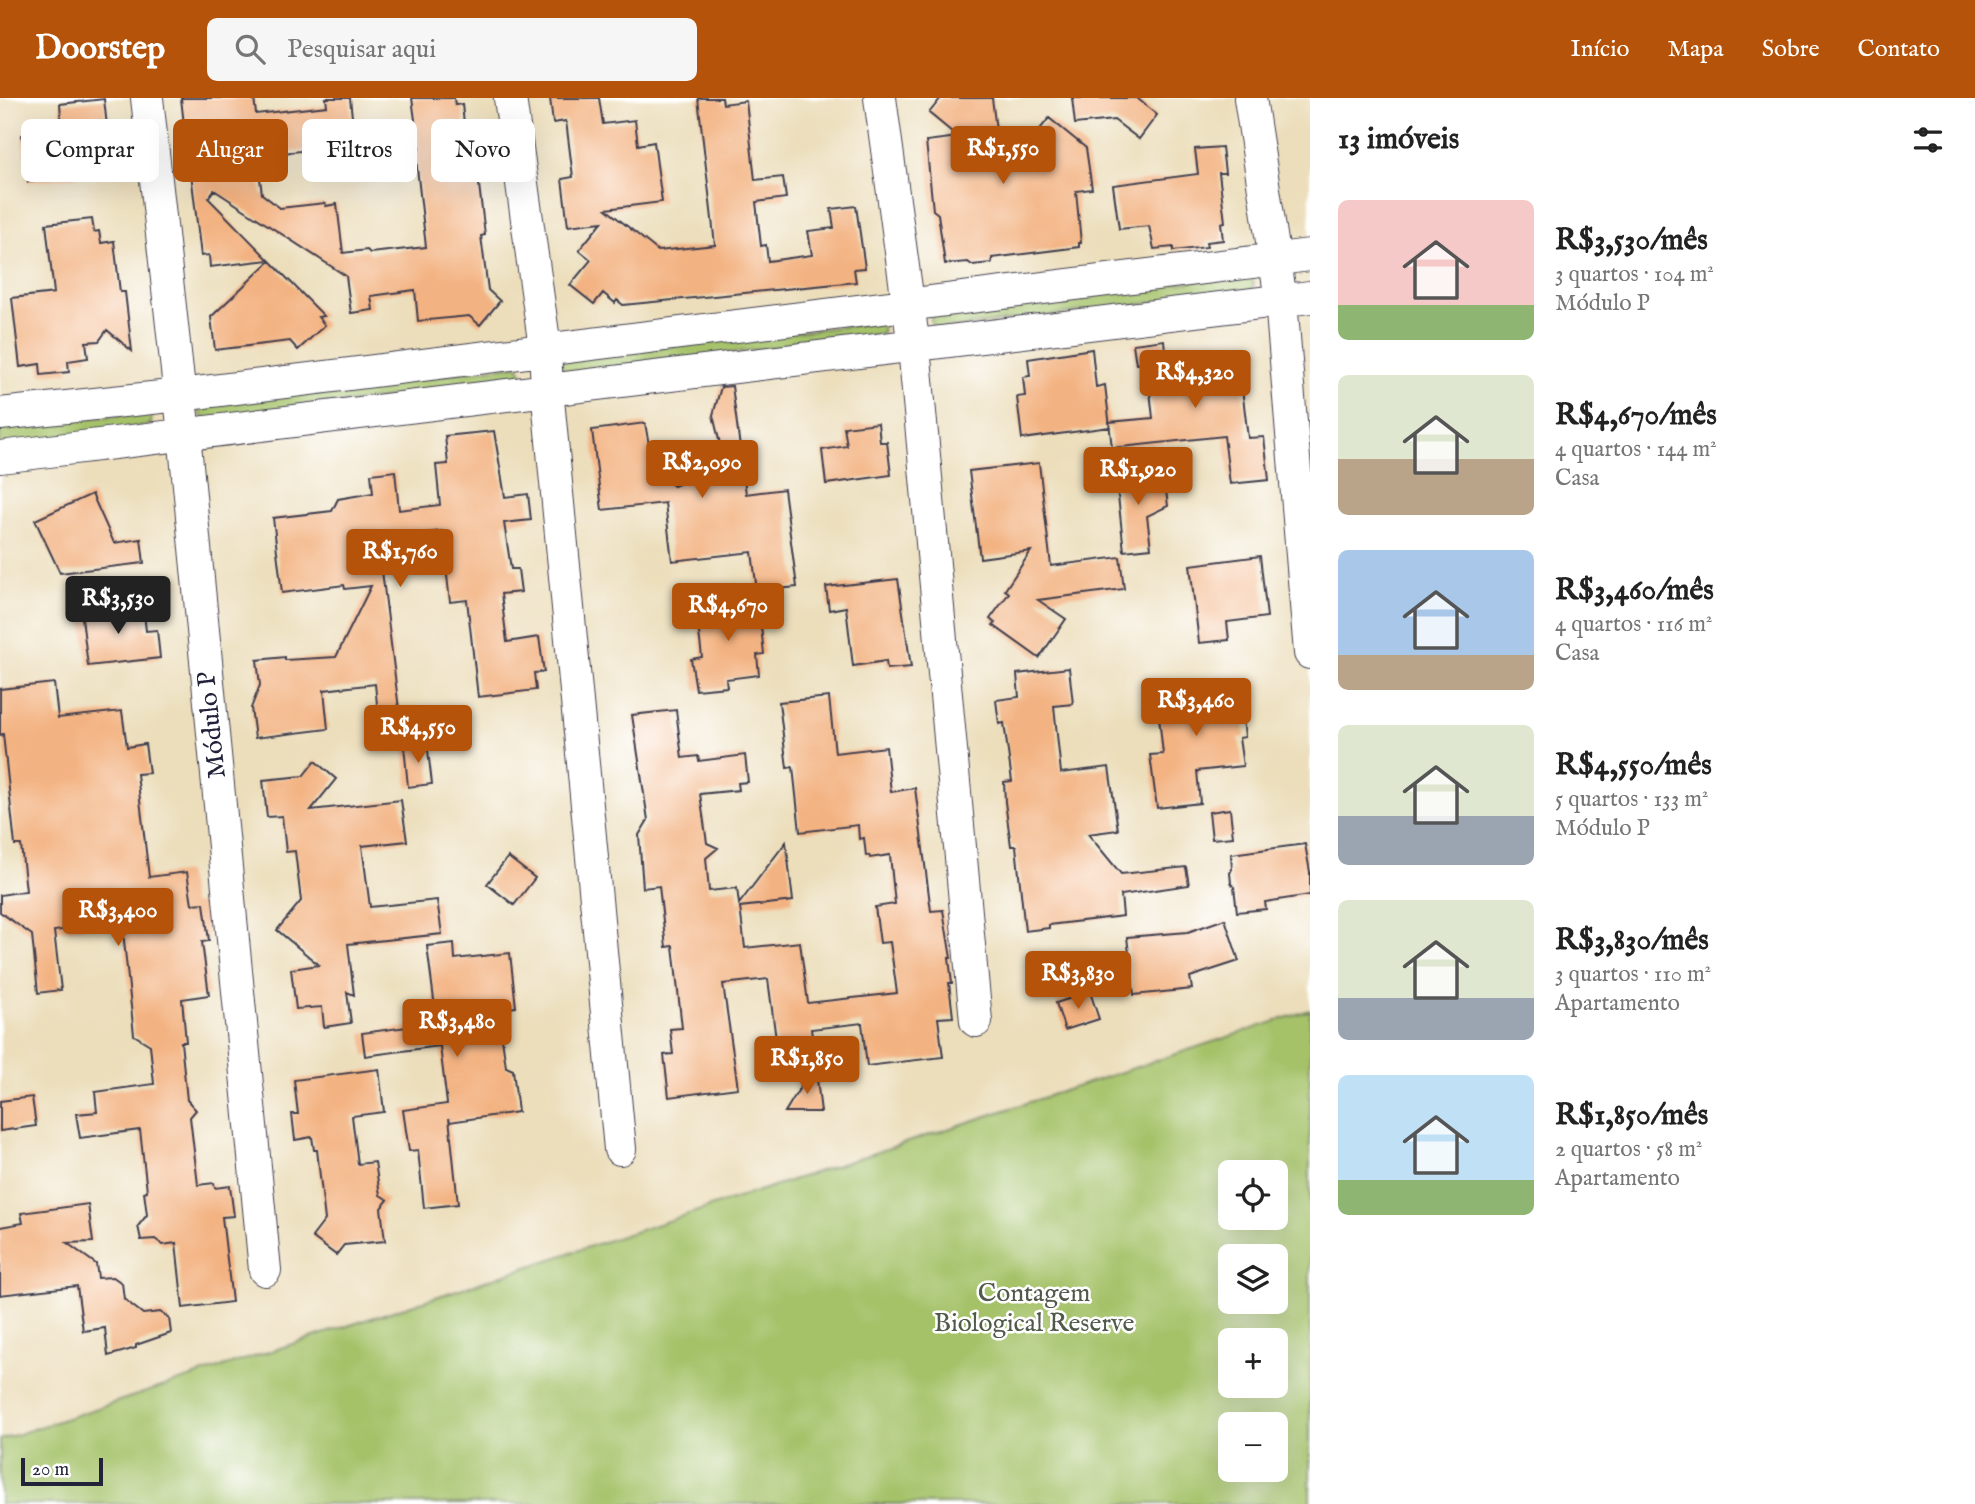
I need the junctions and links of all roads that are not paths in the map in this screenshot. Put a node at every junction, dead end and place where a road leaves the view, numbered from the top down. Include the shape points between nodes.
1 (147, 98) edge
2 (510, 98) edge
3 (880, 98) edge
4 (1250, 98) edge
5 (1310, 255) edge
6 (1274, 259) junction
7 (1295, 299) edge
8 (909, 304) junction
9 (914, 347) junction
10 (545, 348) junction
11 (547, 389) junction
12 (180, 395) junction
13 (0, 414) edge
14 (184, 434) junction
15 (0, 457) edge
16 (1310, 653) edge
17 (975, 1021) dead end
18 (620, 1149) dead end
19 (265, 1270) dead end

1 - 12 street, Módulo P
2 - 10 street
3 - 8 street
4 - 6 street
5 - 6 street
6 - 7 street
6 - 8 street
7 - 9 street
7 - 16 street
8 - 9 street
8 - 10 street
9 - 11 street
9 - 17 street
10 - 11 street
10 - 12 street
11 - 14 street
11 - 18 street
12 - 13 street
12 - 14 street, Módulo P
14 - 15 street
14 - 19 street, Módulo P

